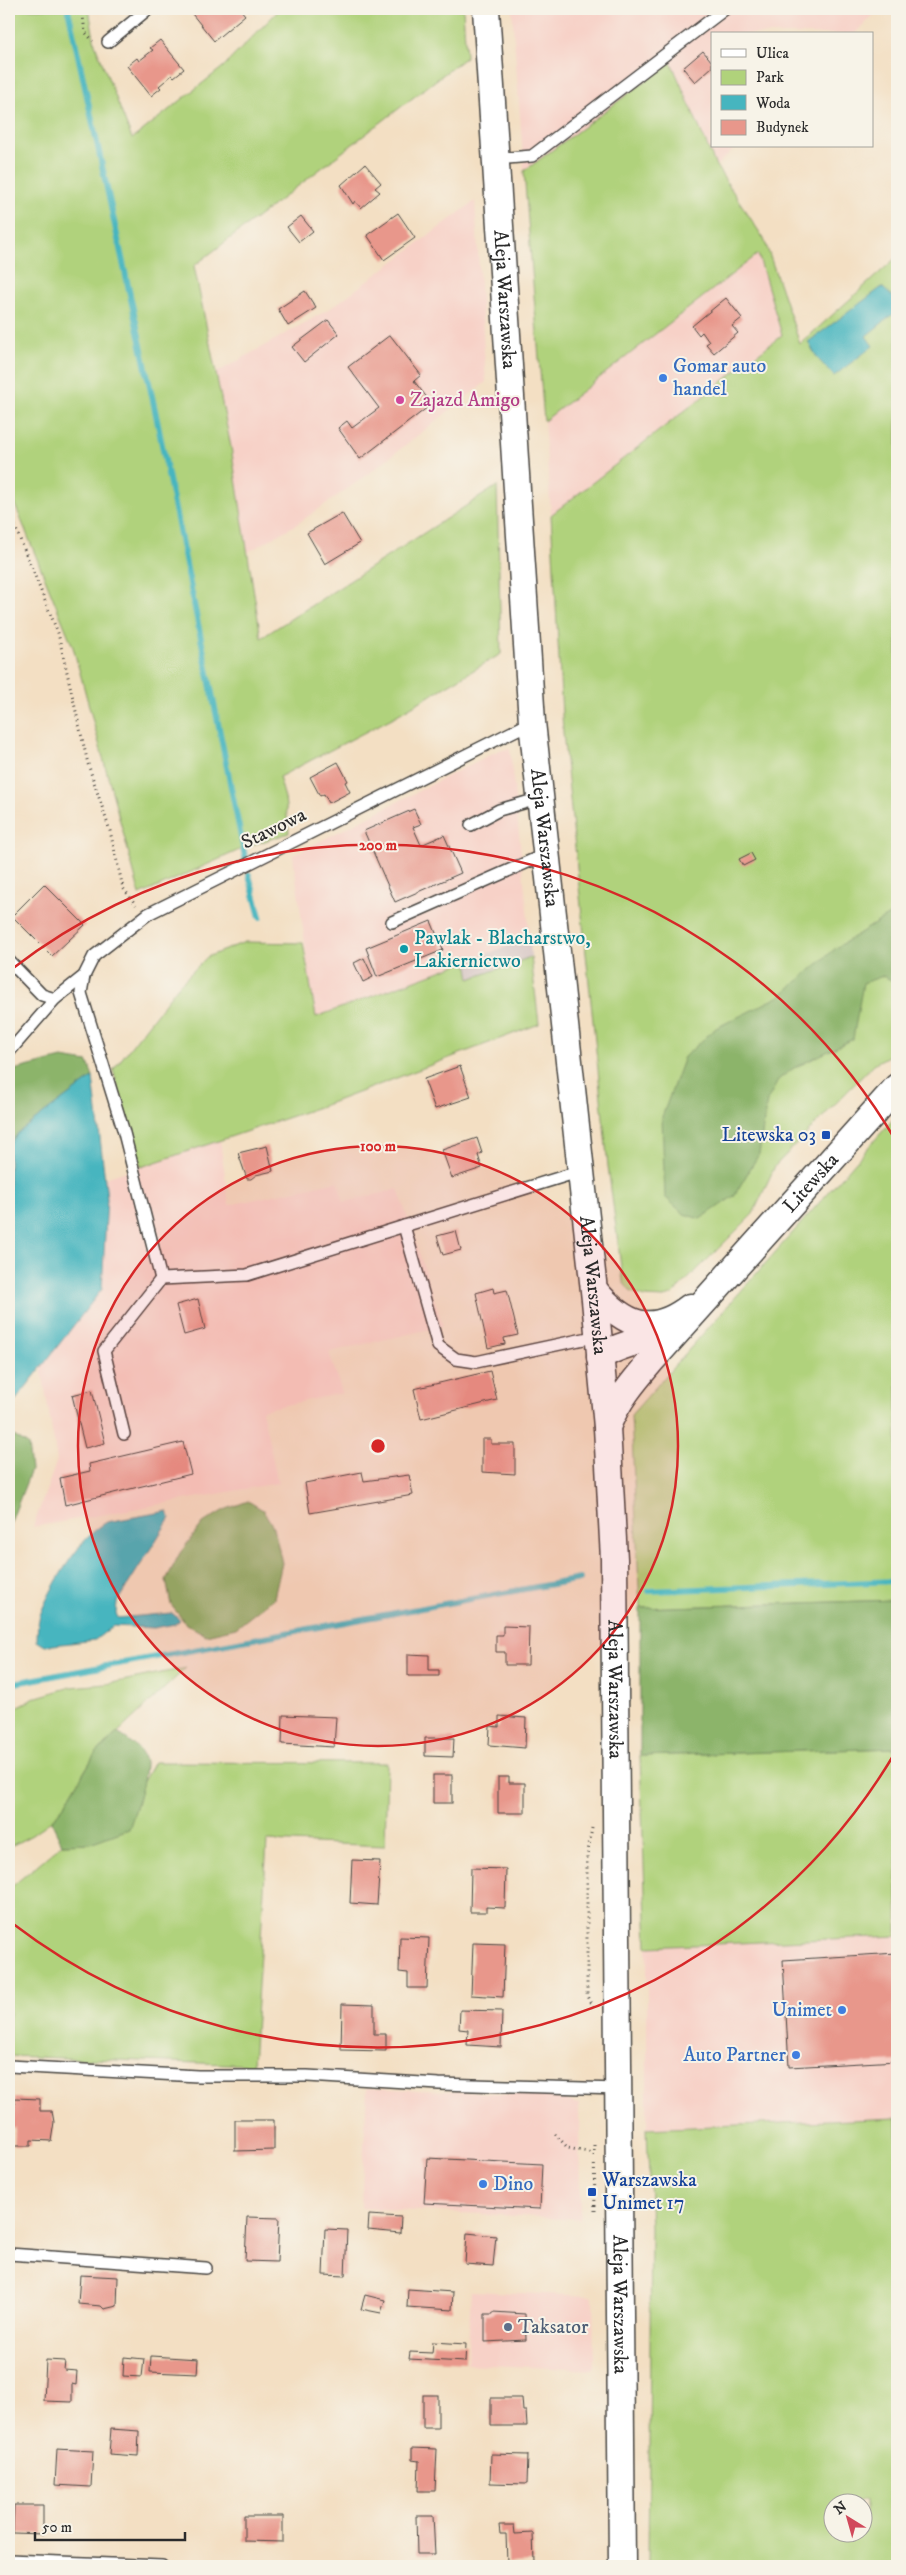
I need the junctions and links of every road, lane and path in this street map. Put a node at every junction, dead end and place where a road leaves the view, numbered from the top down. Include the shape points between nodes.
1 (82, 9) edge
2 (148, 9) edge
3 (486, 9) edge
4 (725, 9) edge
5 (108, 42) joint
6 (496, 159) junction
7 (9, 512) edge
8 (532, 722) junction
9 (542, 798) junction
10 (471, 825) dead end
11 (548, 854) junction
12 (148, 914) junction
13 (392, 922) dead end
14 (9, 961) edge
15 (84, 976) junction
16 (55, 999) junction
17 (9, 1052) edge
18 (897, 1087) edge
19 (582, 1171) junction
20 (404, 1226) junction
21 (161, 1279) junction
22 (724, 1280) junction
23 (595, 1291) junction
24 (668, 1322) junction
25 (599, 1346) junction
26 (660, 1352) junction
27 (607, 1427) junction
28 (124, 1434) dead end
29 (593, 1820) dead end
30 (596, 2014) dead end
31 (9, 2066) edge
32 (619, 2089) junction
33 (555, 2134) dead end
34 (594, 2144) dead end
35 (593, 2153) junction
36 (595, 2213) dead end
37 (9, 2254) edge
38 (206, 2268) dead end
39 (9, 2560) edge
40 (162, 2566) edge
41 (622, 2566) edge

1 - 5 path via 84,32 99,44
2 - 5 lane
3 - 6 street, Aleja Warszawska
4 - 6 lane via 532,156
6 - 8 street, Aleja Warszawska
7 - 12 path via 58,633 88,764 110,831 123,888
8 - 9 street, Aleja Warszawska
8 - 12 lane, Stawowa
9 - 10 lane via 499,810
9 - 11 street, Aleja Warszawska
11 - 13 lane
11 - 19 street, Aleja Warszawska
12 - 15 lane, Stawowa via 94,956
14 - 16 lane via 42,995
15 - 16 lane, Stawowa
15 - 21 lane via 81,993 123,1129
16 - 17 lane, Stawowa
18 - 22 street, Litewska
19 - 20 lane
19 - 23 street, Aleja Warszawska
20 - 21 lane via 246,1275
20 - 25 lane via 438,1346 456,1359 476,1362
21 - 28 lane via 104,1352
22 - 24 street
22 - 26 street
23 - 24 street via 612,1310 636,1324 647,1326
23 - 25 street, Aleja Warszawska
24 - 25 street via 641,1342 615,1349
25 - 26 street via 612,1365 620,1366
25 - 27 street, Aleja Warszawska
26 - 27 street via 624,1394
27 - 32 street, Aleja Warszawska via 614,1559
29 - 30 path via 587,1857 587,1996
31 - 32 lane via 198,2076 307,2076
32 - 41 street, Aleja Warszawska
33 - 35 path via 568,2148
34 - 35 path
35 - 36 path
37 - 38 lane
39 - 40 lane

